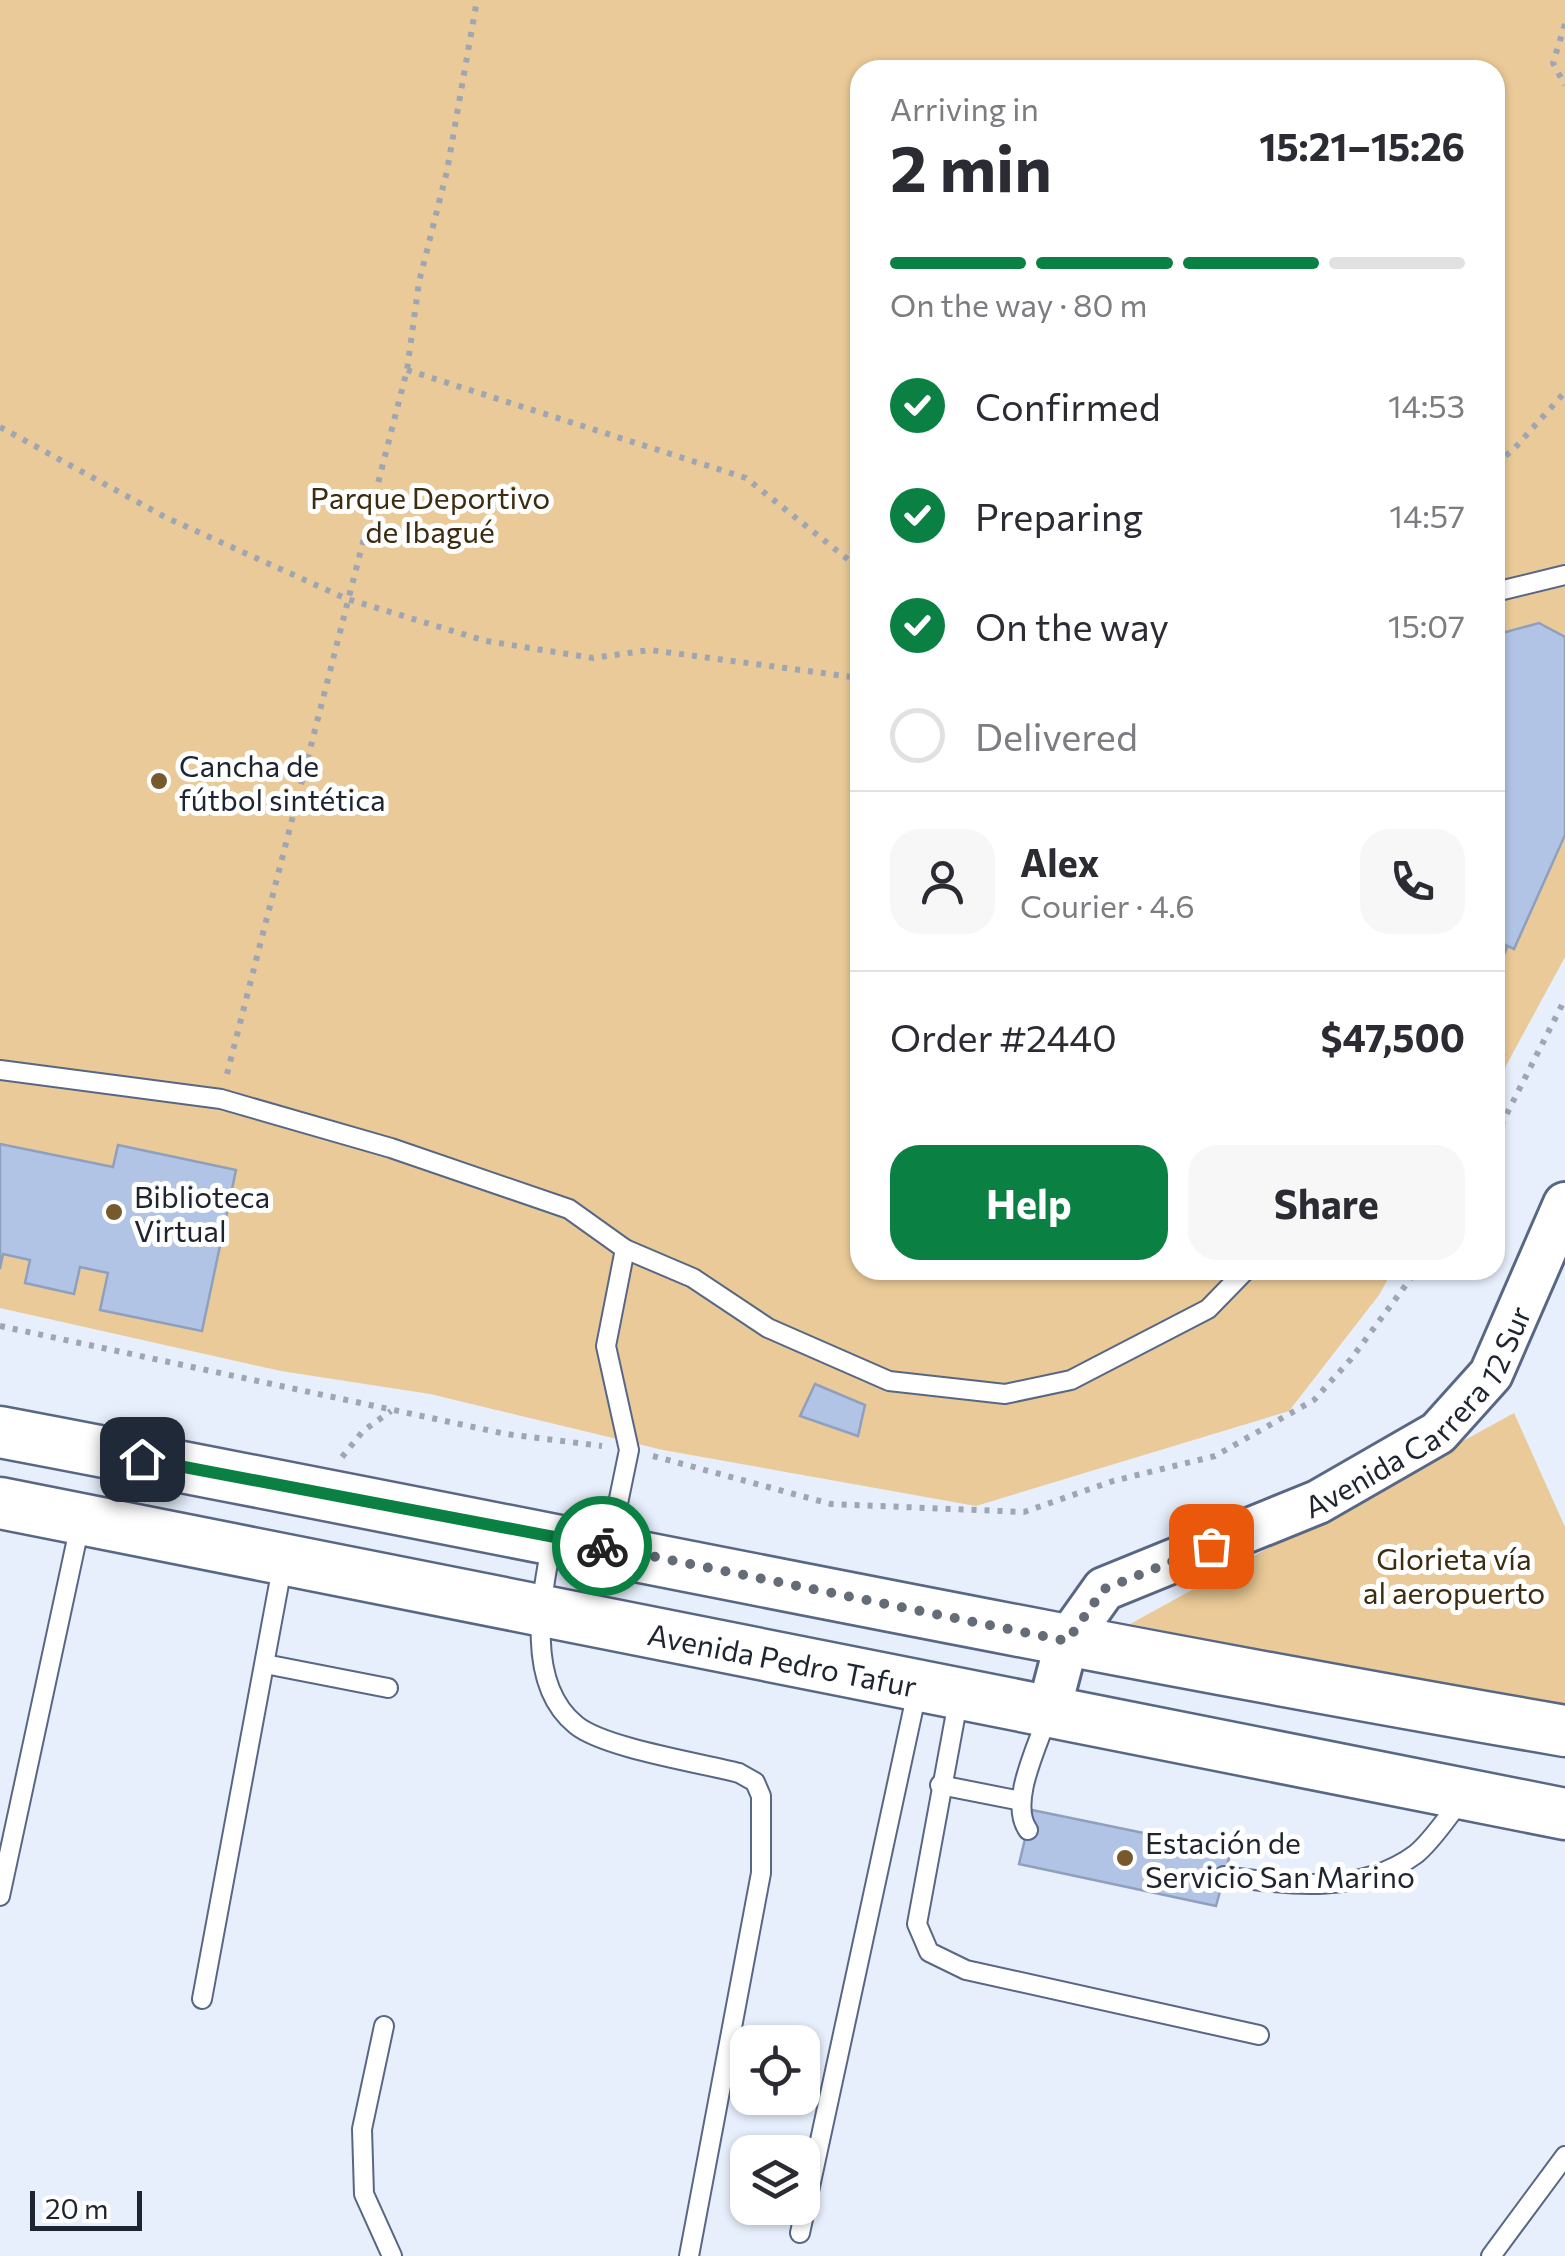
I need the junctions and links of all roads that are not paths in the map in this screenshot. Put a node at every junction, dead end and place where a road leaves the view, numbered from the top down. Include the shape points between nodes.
1 (1565, 576) edge
2 (1505, 590) edge
3 (0, 1070) edge
4 (1565, 1204) edge
5 (624, 1249) junction
6 (1236, 1280) edge
7 (0, 1432) edge
8 (0, 1503) edge
9 (81, 1519) junction
10 (552, 1537) junction
11 (609, 1547) junction
12 (283, 1560) junction
13 (538, 1611) junction
14 (1067, 1641) junction
15 (265, 1664) junction
16 (388, 1688) dead end
17 (938, 1691) junction
18 (1048, 1713) junction
19 (1565, 1730) edge
20 (940, 1785) junction
21 (1464, 1797) junction
22 (1021, 1801) junction
23 (1565, 1814) edge
24 (1028, 1830) dead end
25 (1224, 1876) dead end
26 (0, 1896) edge
27 (202, 1999) dead end
28 (384, 2026) dead end
29 (1259, 2035) dead end
30 (1565, 2156) edge
31 (800, 2233) dead end
32 (392, 2256) edge
33 (689, 2256) edge
34 (1491, 2256) edge

1 - 2 lane
3 - 5 lane via 221,1100 391,1148 568,1209
4 - 14 street, Avenida Carrera 12 Sur via 1491,1374 1438,1433 1318,1502 1104,1589
5 - 6 lane via 693,1278 768,1328 889,1382 1005,1394 1070,1380 1208,1309
5 - 11 lane via 606,1346 628,1450
7 - 10 main road
8 - 9 main road, Avenida Pedro Tafur
9 - 12 main road, Avenida Pedro Tafur
9 - 26 lane
10 - 11 main road
10 - 13 lane
11 - 14 main road
12 - 13 main road, Avenida Pedro Tafur
12 - 15 lane
13 - 17 main road, Avenida Pedro Tafur
13 - 33 lane via 547,1674 559,1708 578,1728 740,1773 762,1796 761,1873
14 - 18 street, Avenida Carrera 12 Sur
14 - 19 main road
15 - 16 lane
15 - 27 lane
17 - 18 main road, Avenida Pedro Tafur
17 - 20 lane
17 - 31 lane
18 - 21 main road, Avenida Pedro Tafur
18 - 22 lane
20 - 22 lane
20 - 29 lane via 917,1924 929,1952 966,1970
21 - 23 main road, Avenida Pedro Tafur
21 - 25 lane via 1416,1854 1354,1882 1294,1886
22 - 24 lane
28 - 32 lane via 362,2146 364,2194
30 - 34 lane

